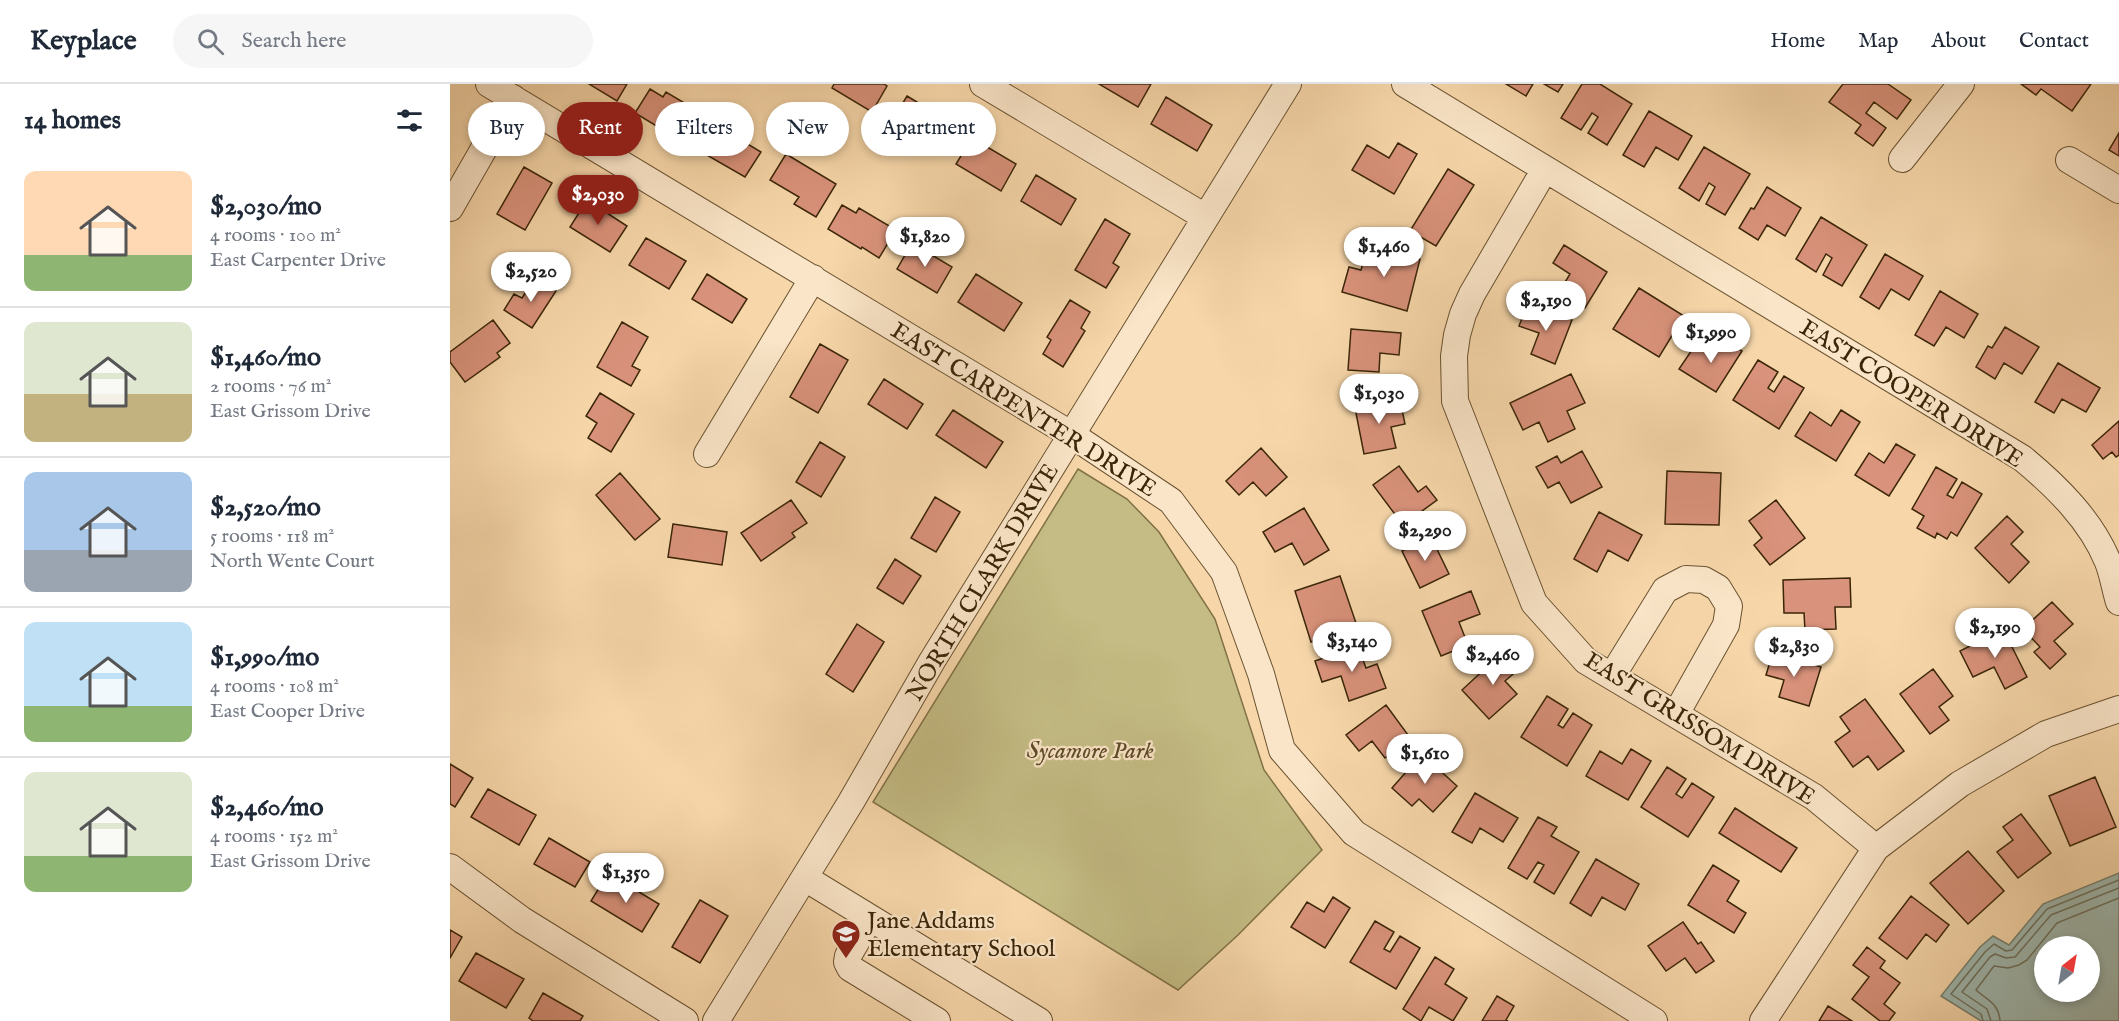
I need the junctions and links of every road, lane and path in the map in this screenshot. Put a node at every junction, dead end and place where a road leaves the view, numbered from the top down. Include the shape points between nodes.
1 (489, 84) edge
2 (983, 84) edge
3 (1288, 84) edge
4 (1405, 84) edge
5 (1961, 84) edge
6 (513, 98) junction
7 (1902, 159) dead end
8 (2069, 160) dead end
9 (1545, 169) junction
10 (2119, 190) edge
11 (450, 208) edge
12 (1205, 217) junction
13 (813, 278) junction
14 (1072, 435) junction
15 (708, 454) dead end
16 (2119, 602) edge
17 (1612, 676) junction
18 (2119, 709) edge
19 (1676, 714) junction
20 (1876, 848) junction
21 (450, 867) edge
22 (804, 878) junction
23 (870, 918) junction
24 (685, 1021) edge
25 (716, 1021) edge
26 (937, 1021) edge
27 (1039, 1021) edge
28 (1654, 1021) edge
29 (1763, 1021) edge

1 - 6 street, EAST CARPENTER DRIVE
2 - 12 street
3 - 12 street, NORTH CLARK DRIVE
4 - 9 street, EAST COOPER DRIVE
5 - 7 street
6 - 11 street
6 - 13 street, EAST CARPENTER DRIVE
8 - 10 street
9 - 16 street, EAST COOPER DRIVE via 2022,459 2047,478 2089,528 2108,561
9 - 17 street, EAST GRISSOM DRIVE via 1463,314 1454,356 1455,401 1534,603 1586,661
12 - 14 street, NORTH CLARK DRIVE
13 - 14 street, EAST CARPENTER DRIVE
13 - 15 street
14 - 22 street, NORTH CLARK DRIVE
14 - 28 street, EAST CARPENTER DRIVE via 1171,501 1224,572 1261,674 1282,750 1354,833
17 - 19 street, EAST GRISSOM DRIVE
17 - 19 street via 1665,590 1686,579 1704,580 1718,588 1729,606 1726,625
18 - 20 street via 2046,734 1960,784
19 - 20 street, EAST GRISSOM DRIVE via 1814,797
20 - 29 street
21 - 24 street via 522,920
22 - 23 street
22 - 25 street, NORTH CLARK DRIVE
23 - 26 street via 848,956 850,968
23 - 27 street

